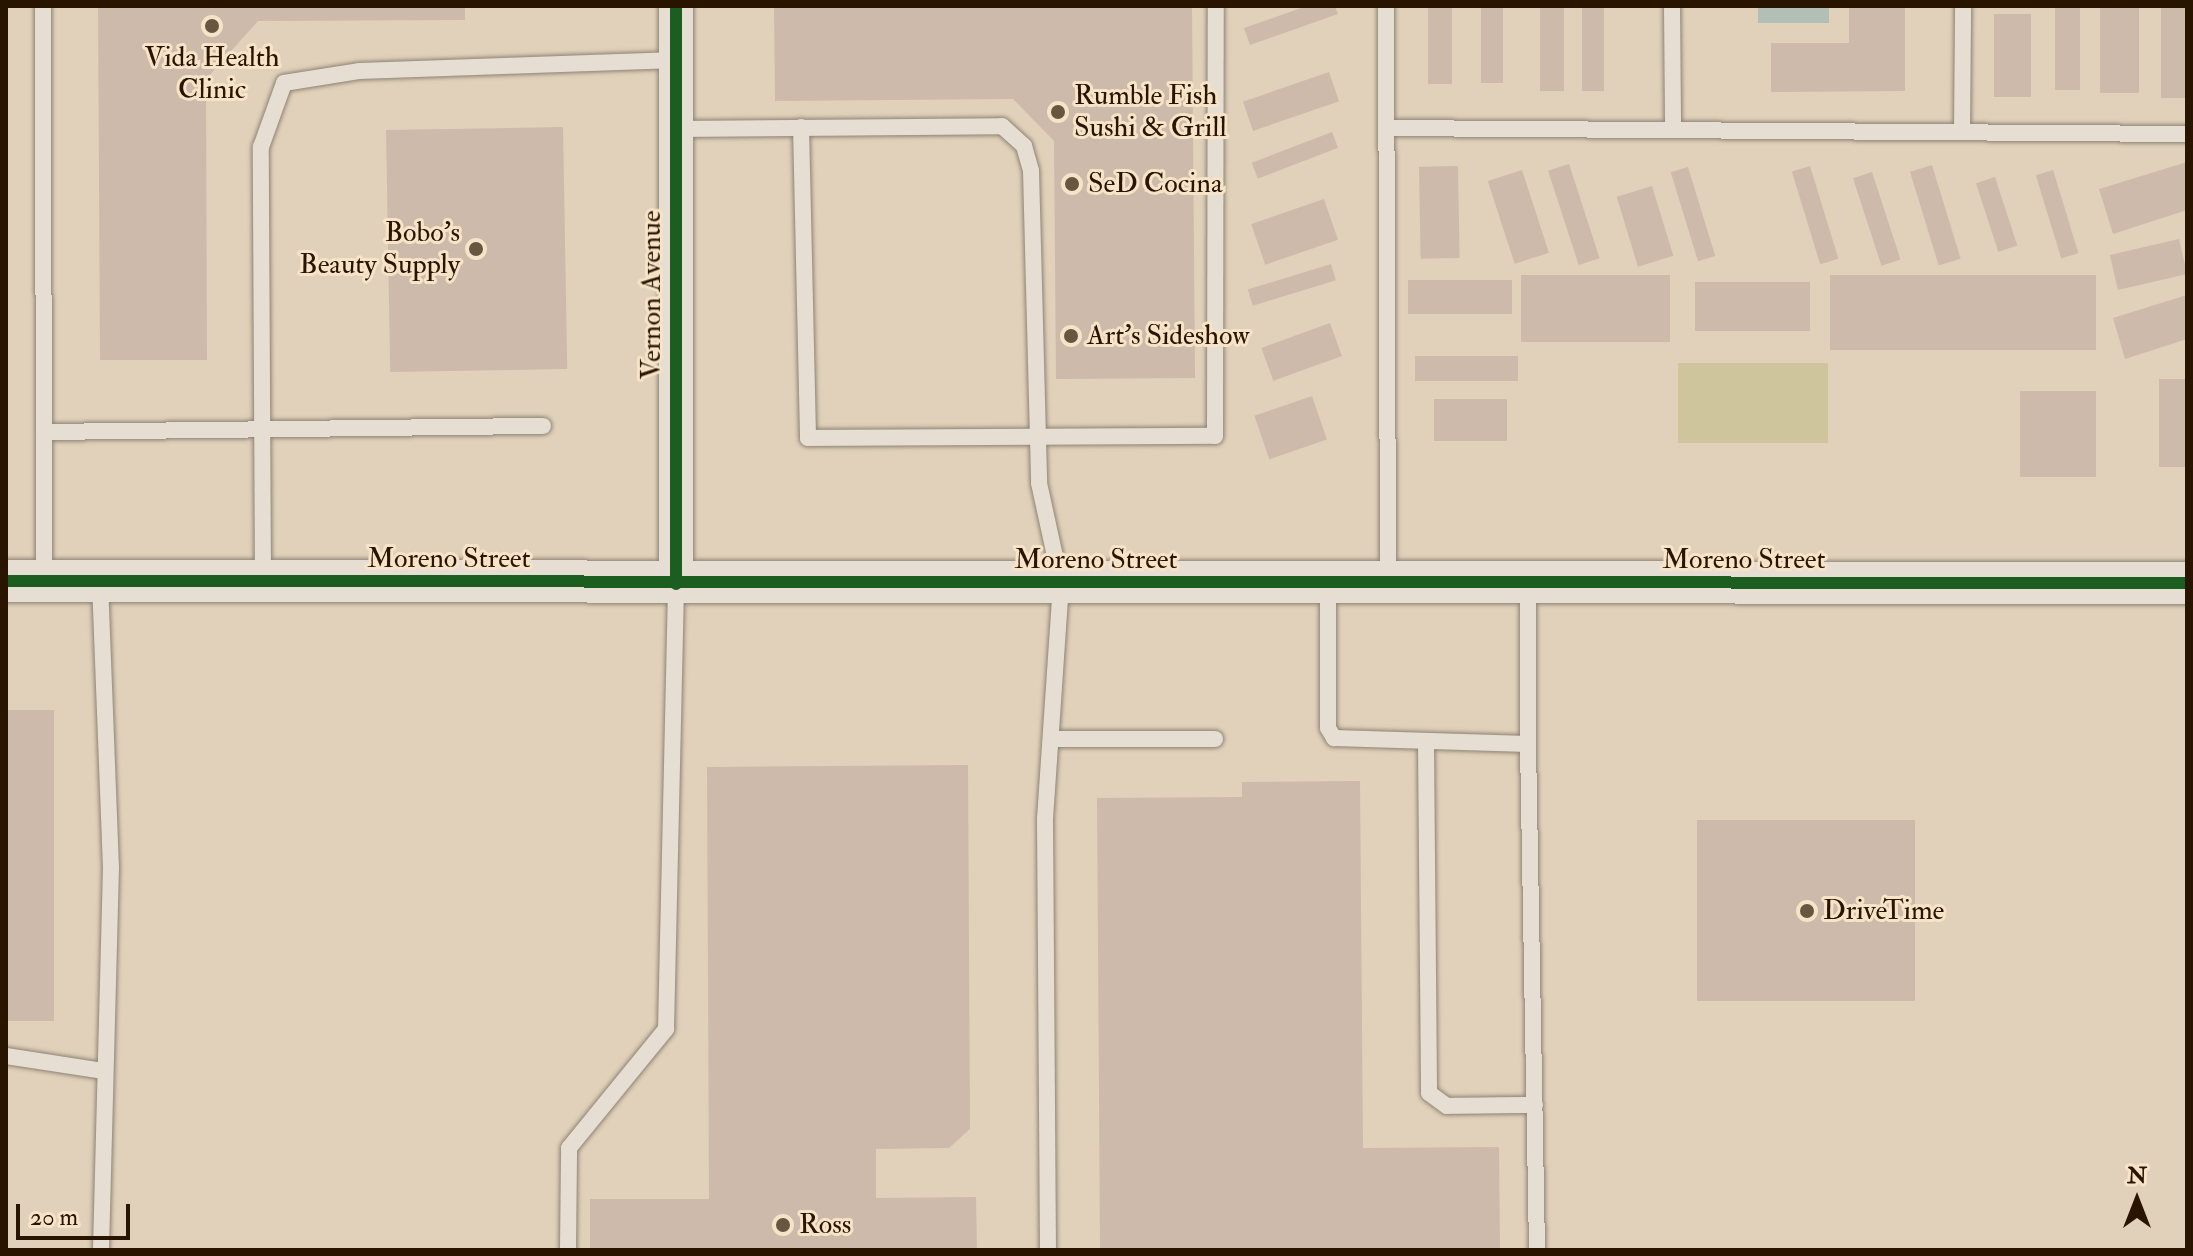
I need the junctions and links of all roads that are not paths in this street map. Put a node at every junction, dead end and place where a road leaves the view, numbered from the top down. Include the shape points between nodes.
1 (43, 6) edge
2 (676, 6) edge
3 (1216, 6) edge
4 (1386, 6) edge
5 (1672, 6) edge
6 (1963, 6) edge
7 (676, 60) junction
8 (801, 127) junction
9 (1387, 128) junction
10 (676, 129) junction
11 (1673, 130) junction
12 (1962, 132) junction
13 (2187, 134) edge
14 (543, 426) dead end
15 (262, 428) junction
16 (44, 432) junction
17 (1038, 438) junction
18 (25, 581) edge
19 (100, 582) junction
20 (263, 582) junction
21 (2187, 583) edge
22 (676, 584) junction
23 (1061, 584) junction
24 (1328, 584) junction
25 (1388, 584) junction
26 (1528, 584) junction
27 (1055, 739) junction
28 (1215, 739) dead end
29 (1426, 743) junction
30 (1528, 744) junction
31 (6, 1056) edge
32 (103, 1071) junction
33 (1535, 1105) junction
34 (101, 1250) edge
35 (568, 1250) edge
36 (1048, 1250) edge
37 (1537, 1250) edge

1 - 16 lane
2 - 7 street, Vernon Avenue
3 - 17 lane via 1215,436
4 - 9 lane
5 - 11 lane
6 - 12 lane
7 - 10 street, Vernon Avenue
7 - 15 lane via 360,71 284,83 261,147
8 - 10 lane
8 - 17 lane via 1002,126 1024,146 1031,171
8 - 17 lane via 808,438
9 - 11 lane
9 - 25 lane
10 - 22 street, Vernon Avenue
11 - 12 lane
12 - 13 lane
14 - 15 lane
15 - 16 lane
15 - 20 lane
16 - 18 lane
17 - 23 lane
18 - 19 street, Moreno Street
19 - 20 street, Moreno Street
19 - 32 lane via 111,867
20 - 22 street, Moreno Street
21 - 26 street, Moreno Street
22 - 23 street, Moreno Street
22 - 35 lane via 666,1029 569,1148
23 - 24 street, Moreno Street
23 - 27 lane
24 - 25 street, Moreno Street
24 - 29 lane via 1328,728 1347,743
25 - 26 street, Moreno Street
26 - 30 lane
27 - 28 lane
27 - 36 lane via 1045,819
29 - 30 lane
29 - 33 lane via 1429,1093 1447,1106
30 - 33 lane
31 - 32 lane
32 - 34 lane
33 - 37 lane

